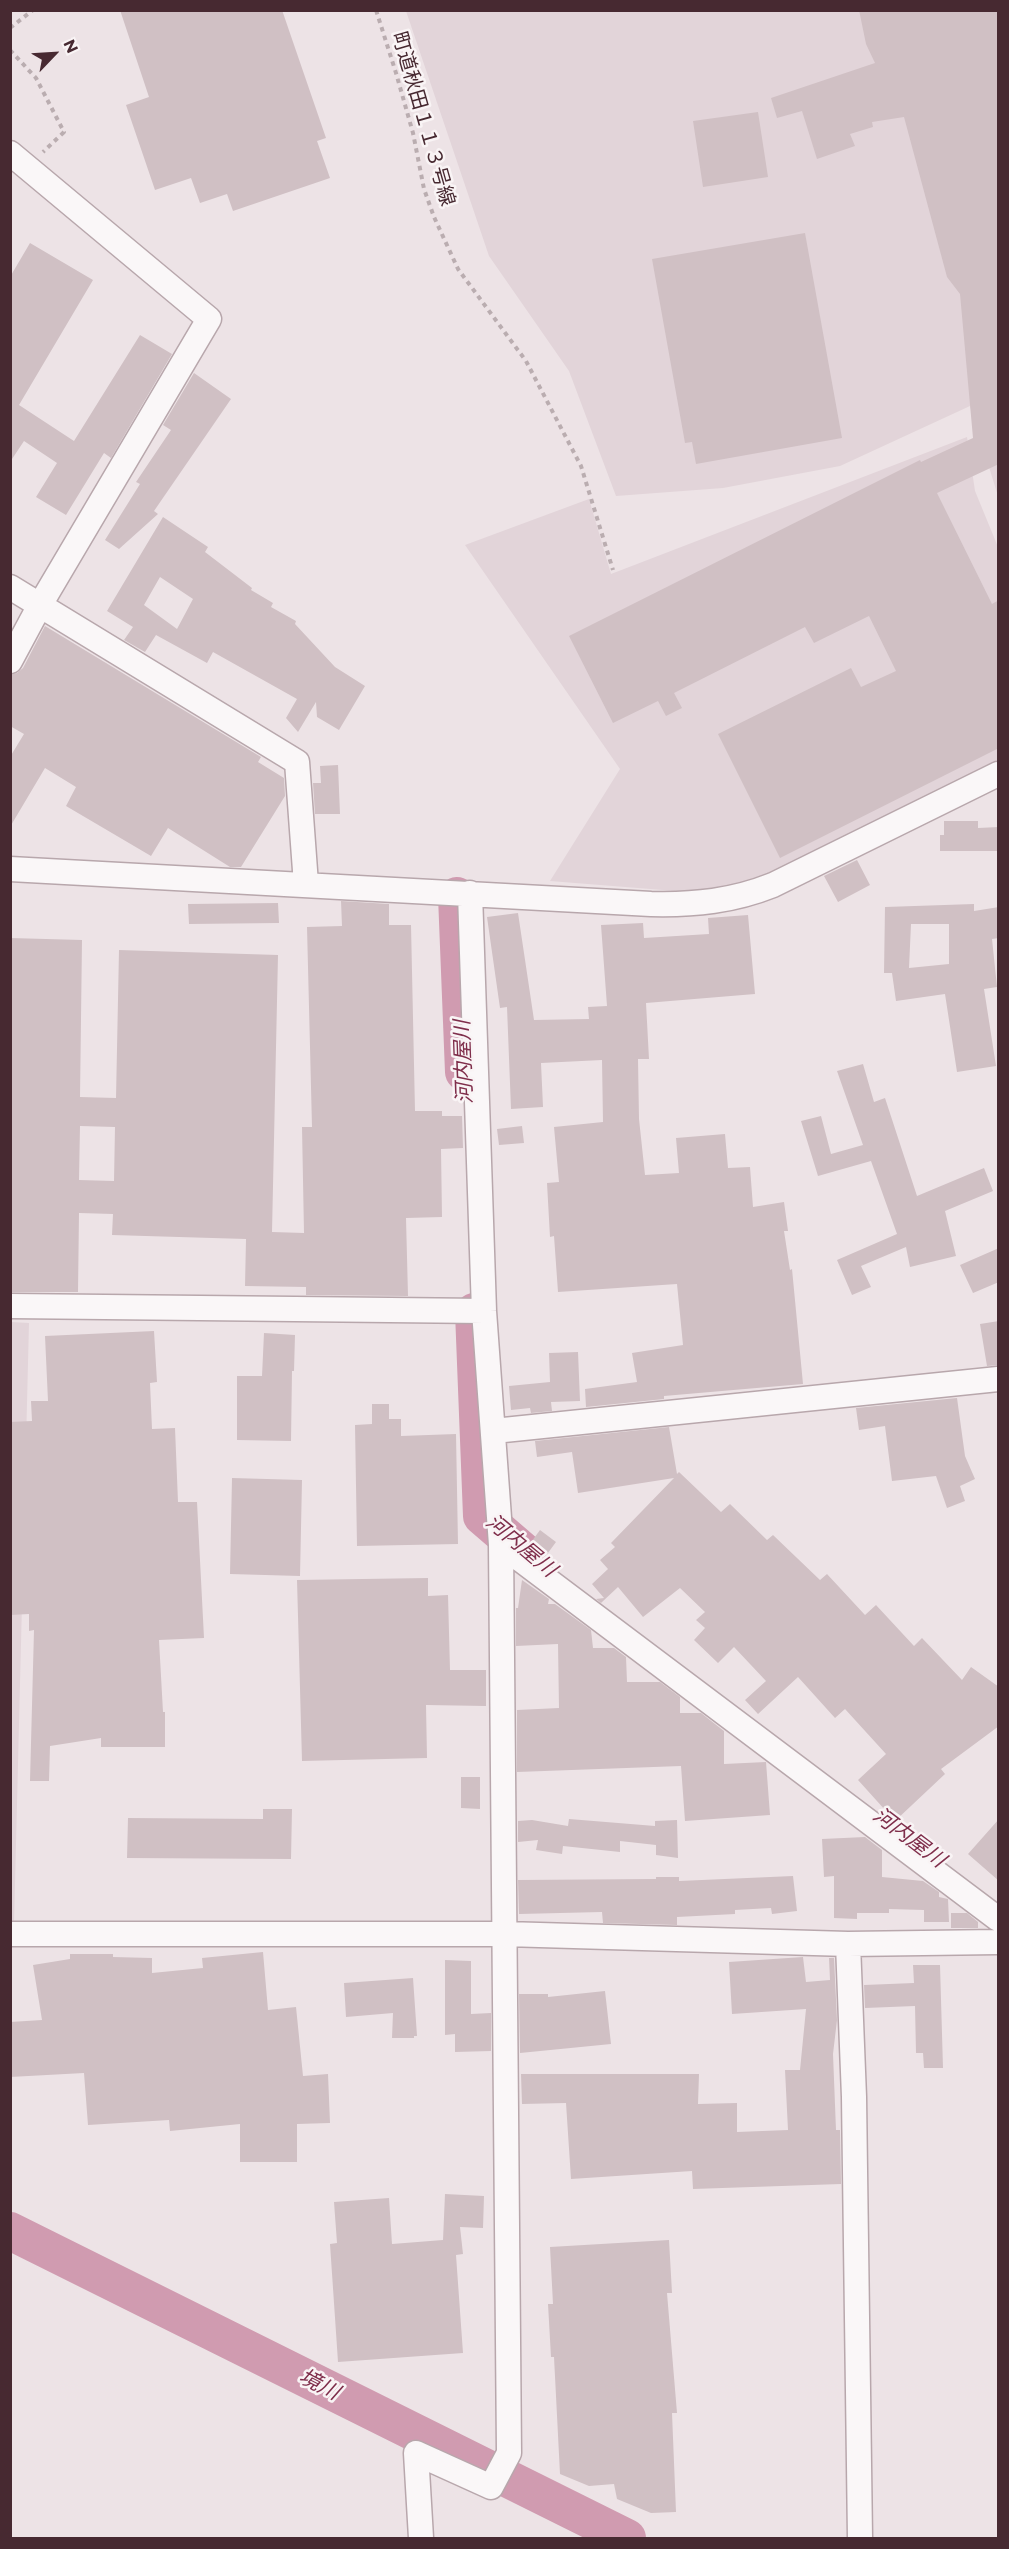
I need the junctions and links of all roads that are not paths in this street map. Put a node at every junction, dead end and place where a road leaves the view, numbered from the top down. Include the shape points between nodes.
1 (19, 160) edge
2 (10, 587) edge
3 (40, 605) junction
4 (10, 661) edge
5 (999, 774) edge
6 (10, 869) edge
7 (306, 884) junction
8 (470, 893) junction
9 (10, 1306) edge
10 (484, 1311) junction
11 (999, 1379) edge
12 (494, 1431) junction
13 (501, 1545) junction
14 (999, 1919) edge
15 (10, 1934) edge
16 (505, 1934) junction
17 (999, 1942) edge
18 (848, 1944) junction
19 (421, 2538) edge
20 (860, 2538) edge

1 - 3 street via 208,319
2 - 3 street
3 - 4 street
3 - 7 street via 297,762
5 - 8 street via 773,885 728,900 680,905
6 - 7 street
7 - 8 street
8 - 10 street
9 - 10 street
10 - 12 street
11 - 12 street
12 - 13 street
13 - 14 street
13 - 16 street
15 - 16 street
16 - 18 street
16 - 19 street via 509,2453 491,2487 416,2453
17 - 18 street
18 - 20 street

